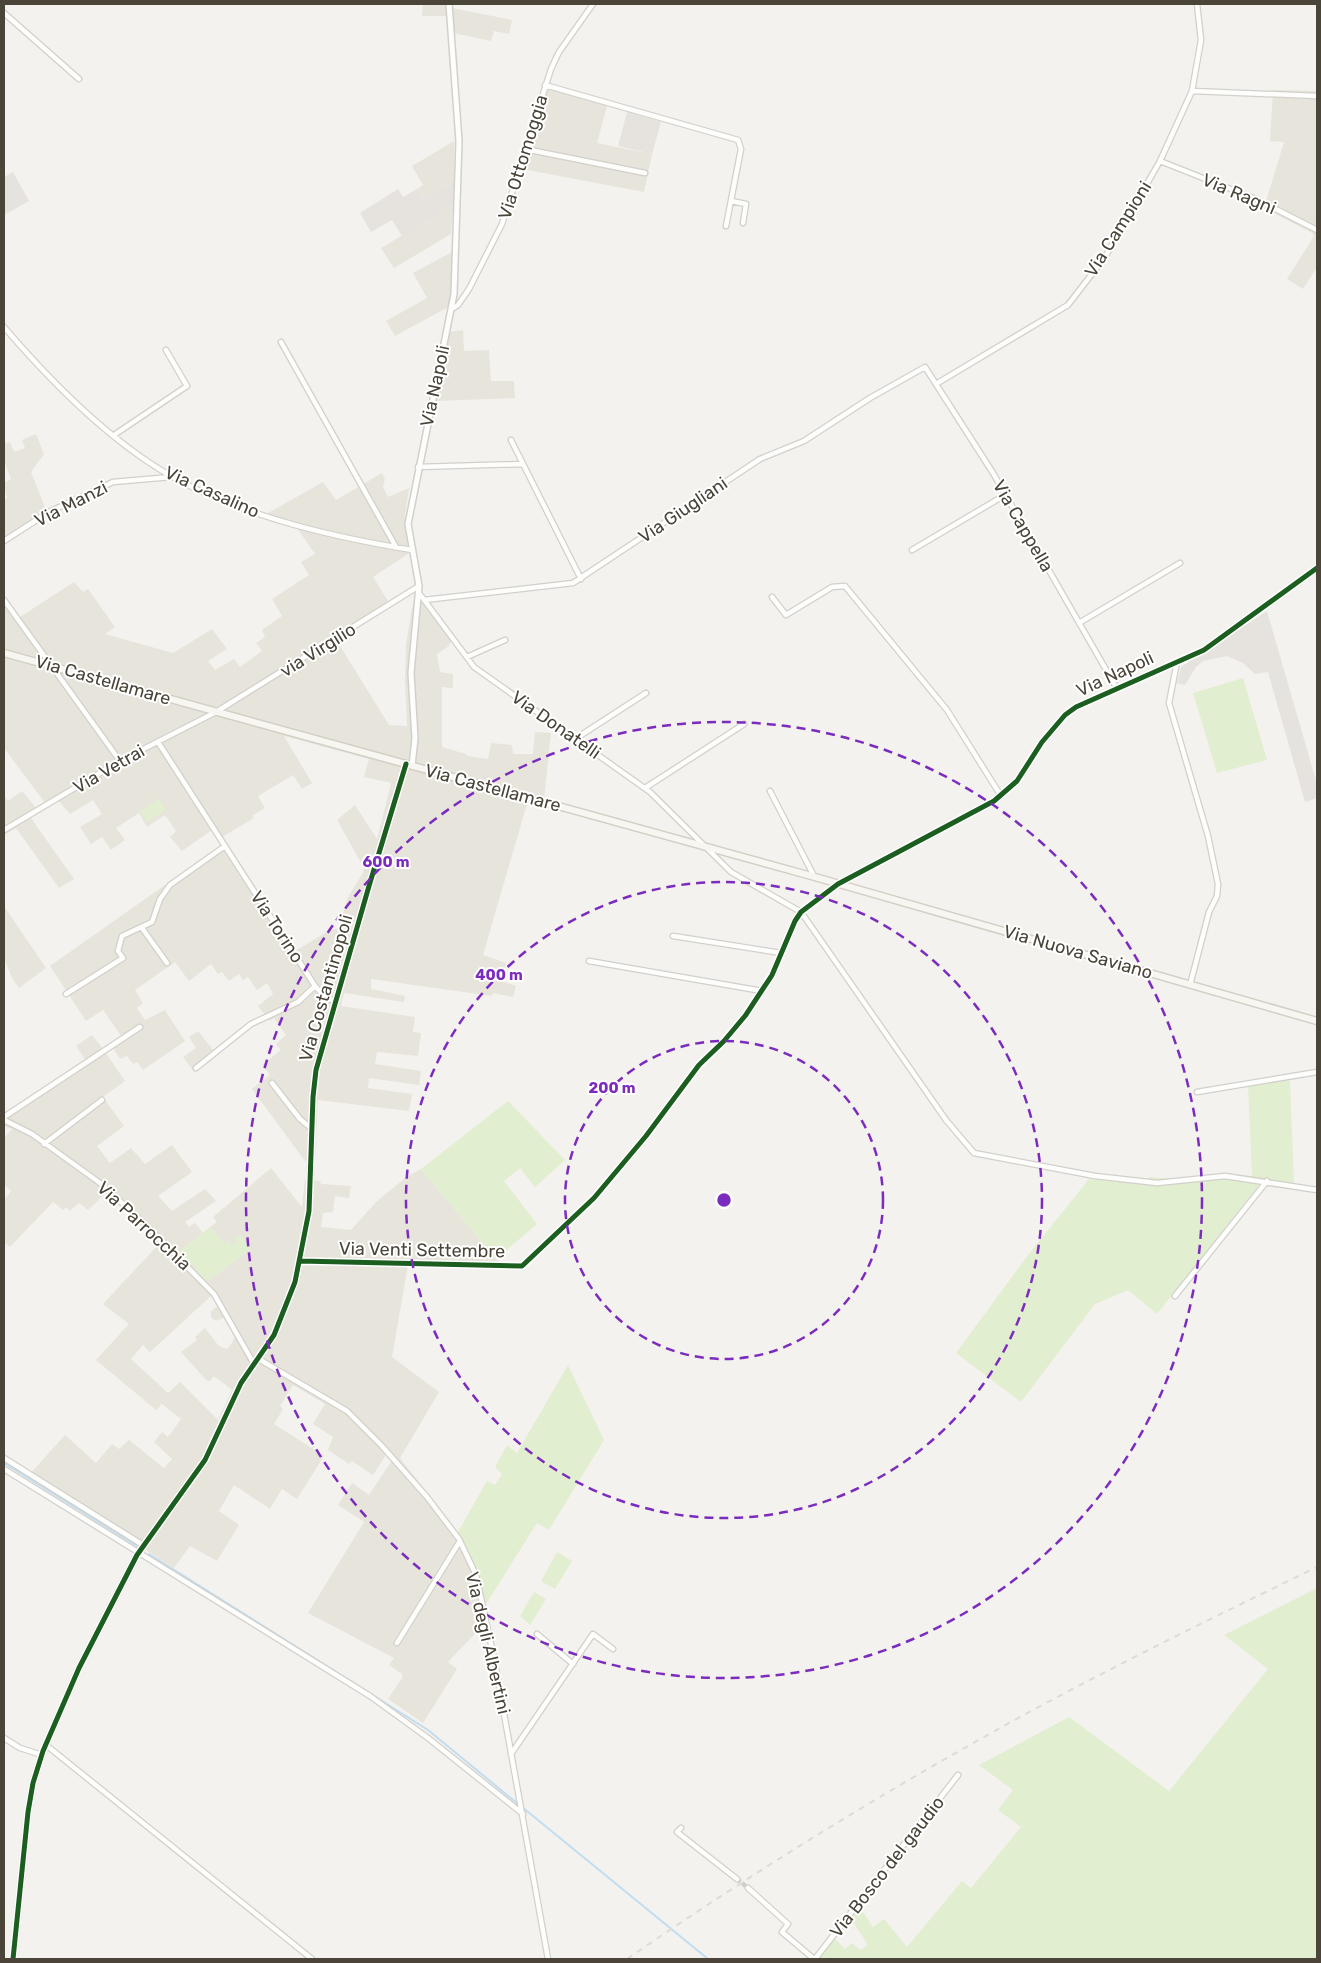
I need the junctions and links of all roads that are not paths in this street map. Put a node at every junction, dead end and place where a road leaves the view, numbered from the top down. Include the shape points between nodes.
1 (450, 4) edge
2 (593, 4) edge
3 (1197, 4) edge
4 (4, 13) edge
5 (79, 79) dead end
6 (545, 85) junction
7 (1192, 91) junction
8 (1317, 96) edge
9 (525, 149) junction
10 (1160, 161) junction
11 (645, 173) dead end
12 (731, 201) junction
13 (744, 223) dead end
14 (726, 226) dead end
15 (1317, 230) edge
16 (452, 309) junction
17 (4, 327) edge
18 (281, 342) dead end
19 (166, 350) dead end
20 (925, 367) joint
21 (936, 384) junction
22 (114, 435) junction
23 (511, 440) dead end
24 (523, 464) junction
25 (418, 467) junction
26 (172, 476) junction
27 (1005, 495) junction
28 (4, 541) edge
29 (396, 547) junction
30 (412, 550) junction
31 (912, 550) dead end
32 (1180, 563) dead end
33 (1317, 568) edge
34 (581, 579) junction
35 (419, 586) junction
36 (419, 593) junction
37 (772, 597) dead end
38 (4, 600) edge
39 (424, 600) junction
40 (1080, 623) junction
41 (505, 640) dead end
42 (4, 652) edge
43 (467, 657) junction
44 (1177, 662) junction
45 (51, 665) junction
46 (1116, 687) junction
47 (646, 693) dead end
48 (216, 712) junction
49 (744, 724) dead end
50 (575, 739) junction
51 (158, 742) junction
52 (120, 761) junction
53 (409, 765) junction
54 (645, 788) junction
55 (770, 791) dead end
56 (1001, 796) junction
57 (4, 830) edge
58 (224, 846) junction
59 (704, 846) junction
60 (815, 877) junction
61 (838, 884) junction
62 (801, 912) junction
63 (142, 928) junction
64 (673, 936) dead end
65 (781, 953) junction
66 (589, 961) dead end
67 (167, 963) dead end
68 (1190, 985) junction
69 (315, 986) junction
70 (762, 991) junction
71 (66, 994) dead end
72 (336, 1002) junction
73 (1317, 1021) edge
74 (140, 1028) dead end
75 (196, 1068) dead end
76 (1317, 1072) edge
77 (272, 1083) dead end
78 (1197, 1092) dead end
79 (102, 1100) dead end
80 (4, 1118) edge
81 (312, 1128) junction
82 (44, 1144) junction
83 (1267, 1181) junction
84 (1317, 1190) edge
85 (300, 1261) junction
86 (1175, 1296) dead end
87 (256, 1361) junction
88 (4, 1458) edge
89 (4, 1469) edge
90 (460, 1541) junction
91 (143, 1545) junction
92 (138, 1552) junction
93 (537, 1634) dead end
94 (397, 1643) dead end
95 (613, 1649) dead end
96 (573, 1664) junction
97 (4, 1738) edge
98 (46, 1744) junction
99 (512, 1754) junction
100 (42, 1755) junction
101 (958, 1775) dead end
102 (522, 1812) junction
103 (681, 1828) dead end
104 (736, 1879) tunnel mouth
105 (748, 1888) tunnel mouth
106 (13, 1959) edge
107 (312, 1959) edge
108 (548, 1959) edge
109 (815, 1959) edge

1 - 16 street, Via Napoli via 459,141
2 - 6 street, Via Ottomoggia via 559,52
3 - 7 street, Via Campioni via 1200,40
4 - 5 street
6 - 9 street, Via Ottomoggia
6 - 12 street via 738,140 741,149
7 - 8 street
7 - 10 street, Via Campioni
9 - 11 street
9 - 16 street, Via Ottomoggia via 502,224 469,289
10 - 15 street, Via Ragni via 1256,199
10 - 21 street, Via Campioni via 1105,257 1068,305
12 - 13 street via 746,204
12 - 14 street
16 - 25 street, Via Napoli
17 - 22 street, Via Casalino via 94,420
18 - 29 street
19 - 22 street via 187,386
20 - 21 street, Via Cappella
20 - 34 street, Via Giugliani via 804,441 760,459
21 - 27 street, Via Cappella
22 - 26 street, Via Casalino
23 - 24 street
24 - 25 street
24 - 34 street
25 - 30 street, Via Napoli via 408,524
26 - 28 street, Via Manzi via 113,482 49,512
26 - 29 street, Via Casalino via 253,512
27 - 31 street
27 - 40 street, Via Cappella
29 - 30 street, Via Casalino
30 - 35 street, Via Napoli
32 - 40 street
33 - 44 street, Via Napoli via 1204,650
34 - 39 street, Via Giugliani via 573,583
35 - 36 street, Via Napoli
35 - 48 street, via Virgilio
36 - 39 street, Via Donatelli
36 - 53 street, Via Napoli via 411,672 415,738
37 - 56 street via 786,615 832,587 845,586 947,710
38 - 45 street
39 - 43 street, Via Donatelli
40 - 46 street, Via Cappella
41 - 43 street
42 - 45 main road, Via Castellamare
43 - 50 street, Via Donatelli via 474,666
44 - 46 street, Via Napoli
44 - 68 street via 1169,703 1208,836 1218,884
45 - 48 main road, Via Castellamare
45 - 52 street
46 - 56 street, Via Napoli via 1065,715 1034,753 1017,781
47 - 50 street
48 - 51 street, Via Vetrai
48 - 53 main road, Via Castellamare
49 - 54 street
50 - 54 street, Via Donatelli
51 - 52 street, Via Vetrai
51 - 58 street, Via Torino
52 - 57 street, Via Vetrai
53 - 59 main road, Via Castellamare
53 - 72 street, Via Costantinopoli
54 - 59 street, Via Donatelli
55 - 60 street
56 - 61 street, Via Napoli
58 - 63 street via 170,885 160,899 152,922
58 - 69 street, Via Torino
59 - 60 main road, Via Castellamare
59 - 62 street, Via Donatelli via 731,872
60 - 61 main road, Via Castellamare
61 - 62 street, Via Venti Settembre
61 - 68 main road, Via Nuova Saviano
62 - 65 street, Via Venti Settembre
62 - 83 street via 946,1120 974,1153 1085,1175 1157,1183 1225,1176
63 - 67 street
63 - 71 street via 122,936 118,951 123,958
64 - 65 street
65 - 70 street, Via Venti Settembre
66 - 70 street
68 - 73 main road, Via Nuova Saviano
69 - 72 street, Via Torino via 325,998
69 - 75 street via 298,1002 251,1024
70 - 85 street, Via Venti Settembre via 724,1041 688,1078 616,1173 522,1266
72 - 81 street, Via Costantinopoli via 316,1070
74 - 80 street
76 - 78 street
77 - 81 street via 300,1119
79 - 82 street
80 - 82 street, Via Parrocchia
81 - 85 street, Via Costantinopoli via 309,1211
82 - 87 street, Via Parrocchia via 118,1199 206,1284
83 - 84 street
83 - 86 street
85 - 87 street, Via Costantinopoli via 274,1335
87 - 90 street, Via degli Albertini via 347,1412 382,1444
87 - 91 street, Via Costantinopoli via 236,1393 205,1460
88 - 91 street
89 - 92 street
90 - 94 street
90 - 99 street, Via degli Albertini via 476,1575
91 - 92 street, Via Costantinopoli
92 - 98 street, Via Costantinopoli via 79,1668
92 - 102 street via 400,1717
93 - 96 street
95 - 96 street via 593,1634
96 - 99 street
97 - 100 street via 20,1748
98 - 100 street, Via Costantinopoli
98 - 107 street
99 - 102 street, Via degli Albertini
100 - 106 street, Via Costantinopoli via 28,1812
101 - 109 street, Via Bosco del gaudio
102 - 108 street, Via degli Albertini
103 - 104 street via 677,1832
105 - 109 street via 788,1924 782,1932

